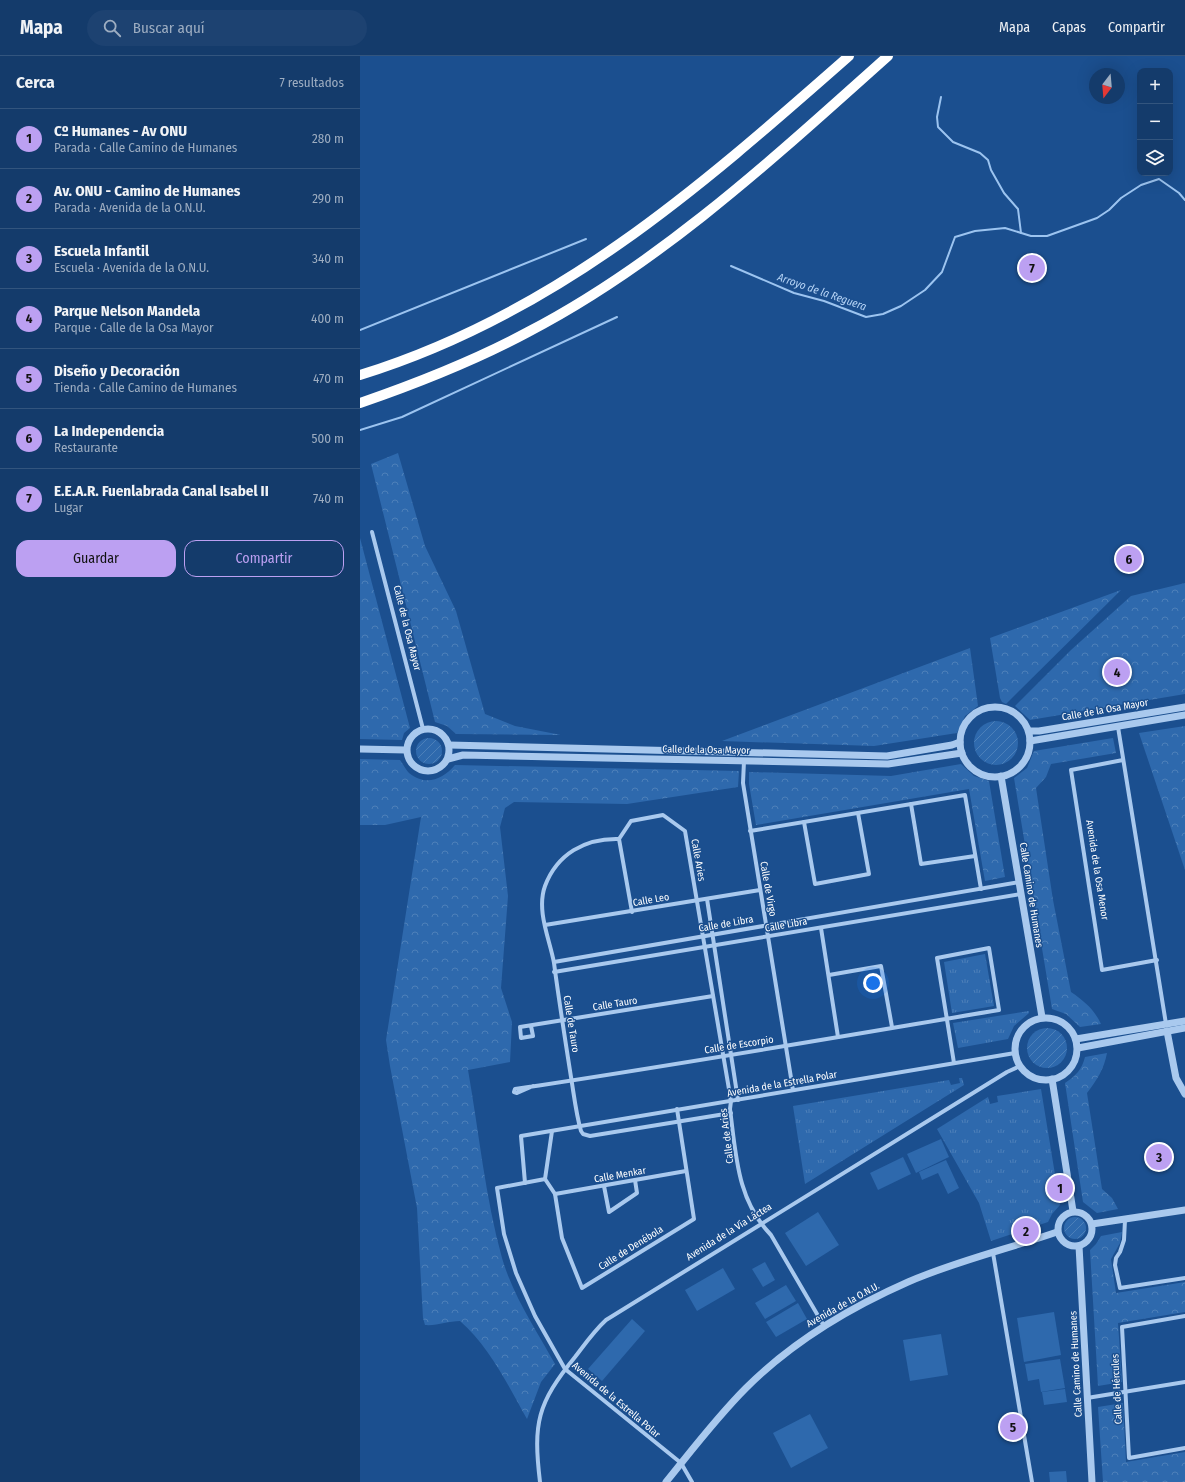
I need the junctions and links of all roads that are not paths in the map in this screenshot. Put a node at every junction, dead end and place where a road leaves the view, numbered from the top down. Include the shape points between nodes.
1 (849, 56) edge
2 (888, 56) edge
3 (360, 375) edge
4 (360, 403) edge
5 (372, 532) dead end
6 (1185, 707) edge
7 (1185, 715) edge
8 (1118, 727) junction
9 (423, 729) junction
10 (1029, 731) junction
11 (1030, 741) junction
12 (960, 742) junction
13 (449, 745) junction
14 (360, 749) edge
15 (406, 750) junction
16 (962, 753) junction
17 (448, 758) junction
18 (1123, 760) junction
19 (744, 761) junction
20 (1001, 776) junction
21 (912, 804) junction
22 (858, 813) junction
23 (804, 822) junction
24 (750, 831) junction
25 (619, 839) junction
26 (975, 856) junction
27 (1019, 882) junction
28 (981, 889) junction
29 (760, 890) junction
30 (1021, 894) junction
31 (707, 899) junction
32 (697, 900) junction
33 (632, 912) junction
34 (545, 925) junction
35 (766, 925) junction
36 (821, 928) junction
37 (712, 935) junction
38 (703, 936) junction
39 (768, 937) junction
40 (714, 945) junction
41 (705, 947) junction
42 (1157, 960) junction
43 (554, 962) junction
44 (554, 972) junction
45 (829, 975) junction
46 (712, 996) junction
47 (1042, 1017) junction
48 (948, 1018) junction
49 (562, 1020) junction
50 (1185, 1021) edge
51 (531, 1026) junction
52 (892, 1027) junction
53 (1166, 1028) junction
54 (1185, 1028) edge
55 (838, 1037) junction
56 (1076, 1039) junction
57 (786, 1046) junction
58 (1078, 1048) junction
59 (1015, 1053) junction
60 (731, 1054) junction
61 (723, 1056) junction
62 (954, 1063) junction
63 (1020, 1066) junction
64 (1052, 1080) junction
65 (572, 1081) junction
66 (533, 1086) dead end
67 (793, 1090) junction
68 (1185, 1094) edge
69 (738, 1100) junction
70 (731, 1101) junction
71 (677, 1109) junction
72 (731, 1113) junction
73 (679, 1122) junction
74 (579, 1126) junction
75 (552, 1131) junction
76 (686, 1171) junction
77 (545, 1179) junction
78 (635, 1180) junction
79 (525, 1183) junction
80 (604, 1186) junction
81 (556, 1194) junction
82 (1185, 1210) edge
83 (1073, 1211) junction
84 (1125, 1220) junction
85 (760, 1224) junction
86 (1092, 1224) junction
87 (1058, 1232) junction
88 (1079, 1246) junction
89 (992, 1253) junction
90 (1185, 1278) edge
91 (1185, 1316) edge
92 (824, 1326) junction
93 (565, 1369) junction
94 (1185, 1382) edge
95 (1125, 1392) junction
96 (1087, 1398) junction
97 (1185, 1448) edge
98 (681, 1463) junction
99 (540, 1482) edge
100 (666, 1482) edge
101 (692, 1482) edge
102 (1032, 1482) edge
103 (1092, 1482) edge

1 - 3 highway via 698,186 596,262 480,328 416,356
2 - 4 highway via 740,186 604,288 529,332 477,358
5 - 9 street, Calle de la Osa Mayor
6 - 10 street, Calle de la Osa Mayor
7 - 8 street, Calle de la Osa Mayor
8 - 11 street, Calle de la Osa Mayor
8 - 18 street
9 - 13 street via 435,730 444,736
9 - 15 street via 411,737
10 - 11 street
10 - 12 street via 1019,716 1007,709 989,708 971,717 963,728
11 - 20 street via 1025,760 1011,774
12 - 13 street, Calle de la Osa Mayor via 887,756
12 - 16 street
13 - 17 street
14 - 15 street
15 - 17 street via 411,764 426,772 440,768
16 - 19 street, Calle de la Osa Mayor via 888,764
16 - 20 street via 977,772
17 - 19 street, Calle de la Osa Mayor via 463,755
18 - 42 street
18 - 42 street, Avenida de la Osa Menor via 1071,770 1102,970
19 - 24 street, Calle de Virgo via 743,783
20 - 27 street, Calle Camino de Humanes
21 - 22 street
21 - 26 street via 922,864
21 - 26 street via 965,795
22 - 23 street
22 - 23 street via 869,874 815,884
23 - 24 street
24 - 29 street, Calle de Virgo
25 - 32 street, Calle Aries via 631,821 663,815 684,831
25 - 33 street
25 - 34 street via 602,840 574,849 555,866 545,887
26 - 28 street
27 - 28 street, Calle de Libra
27 - 30 street, Calle Camino de Humanes
28 - 35 street, Calle de Libra
29 - 31 street, Calle Leo
29 - 35 street, Calle de Virgo
30 - 36 street, Calle Libra
30 - 47 street, Calle Camino de Humanes
31 - 32 street, Calle Leo
31 - 37 street, Calle de Aries
32 - 33 street, Calle Leo
32 - 38 street, Calle de Aries
33 - 34 street, Calle Leo
34 - 43 street, Calle de Tauro
35 - 37 street, Calle de Libra
35 - 39 street, Calle de Virgo
36 - 39 street, Calle Libra
36 - 45 street
37 - 38 street, Calle de Libra
37 - 40 street, Calle de Aries
38 - 41 street, Calle de Aries
38 - 43 street, Calle de Libra
39 - 40 street, Calle Libra
39 - 57 street, Calle de Virgo
40 - 41 street, Calle Libra
40 - 60 street, Calle de Aries
41 - 44 street, Calle Libra
41 - 46 street, Calle de Aries
42 - 53 street
43 - 44 street, Calle de Tauro
44 - 49 street, Calle de Tauro
45 - 52 street via 881,966
45 - 55 street
46 - 49 street, Calle Tauro
46 - 61 street, Calle de Aries
47 - 56 street via 1063,1022
47 - 59 street via 1029,1023 1018,1034
48 - 48 street, Calle de Escorpio via 999,1010 989,948 937,958
48 - 52 street, Calle de Escorpio
48 - 62 street, Calle de Escorpio
49 - 51 street, Calle Tauro
49 - 65 street, Calle de Tauro
50 - 53 street
51 - 51 street, Calle Tauro via 520,1027 521,1038 532,1036
52 - 55 street, Calle de Escorpio
53 - 54 street
53 - 56 street
53 - 58 street
53 - 68 street via 1176,1078
55 - 57 street, Calle de Escorpio
56 - 58 street
57 - 60 street, Calle de Escorpio
57 - 67 street, Calle de Virgo
58 - 64 street via 1071,1068 1063,1076
59 - 62 street, Avenida de la Estrella Polar
59 - 63 street
60 - 61 street, Calle de Escorpio
60 - 69 street, Calle de Aries
61 - 65 street, Calle de Escorpio
61 - 70 street, Calle de Aries
62 - 67 street, Avenida de la Estrella Polar
63 - 64 street via 1034,1078
63 - 85 street, Avenida de la Vía Láctea
64 - 83 street
65 - 66 street, Calle de Escorpio
65 - 74 street, Calle de Tauro
67 - 69 street, Avenida de la Estrella Polar
69 - 70 street, Avenida de la Estrella Polar
70 - 71 street, Avenida de la Estrella Polar
70 - 72 street, Calle de Aries
71 - 73 street, Calle de Denébola
71 - 74 street, Avenida de la Estrella Polar
72 - 73 street
72 - 85 street, Calle de Aries via 741,1185
73 - 74 street via 588,1136 583,1134
73 - 76 street, Calle de Denébola
74 - 75 street, Avenida de la Estrella Polar
75 - 77 street
75 - 79 street, Avenida de la Estrella Polar via 521,1136
76 - 78 street, Calle Menkar
76 - 81 street, Calle de Denébola via 694,1219 582,1288 562,1238
77 - 79 street, Avenida de la Estrella Polar
77 - 81 street, Calle de Denébola
78 - 80 street, Calle Menkar
78 - 80 street via 637,1193 609,1212
79 - 93 street, Avenida de la Estrella Polar via 497,1188 504,1234 516,1273 535,1316
80 - 81 street, Calle Menkar
82 - 84 street
83 - 86 street via 1085,1214
83 - 87 street via 1062,1216
84 - 86 street
84 - 90 street via 1124,1240 1115,1265 1120,1288
85 - 92 street, Calle de Aries via 771,1235
85 - 93 street, Avenida de la Vía Láctea via 606,1320
86 - 88 street via 1091,1235
87 - 88 street via 1065,1243
87 - 89 street, Avenida de la O.N.U.
88 - 96 street, Calle Camino de Humanes
89 - 92 street, Avenida de la O.N.U. via 909,1281
89 - 102 street
91 - 95 street, Calle de Hércules via 1122,1327
92 - 98 street, Avenida de la O.N.U. via 745,1389
93 - 98 street, Avenida de la Estrella Polar
93 - 99 street, Avenida de la Vía Láctea via 554,1384 541,1412 537,1434
94 - 95 street
95 - 96 street
95 - 97 street, Calle de Hércules via 1129,1458
96 - 103 street, Calle Camino de Humanes
98 - 100 street, Avenida de la O.N.U.
98 - 101 street

